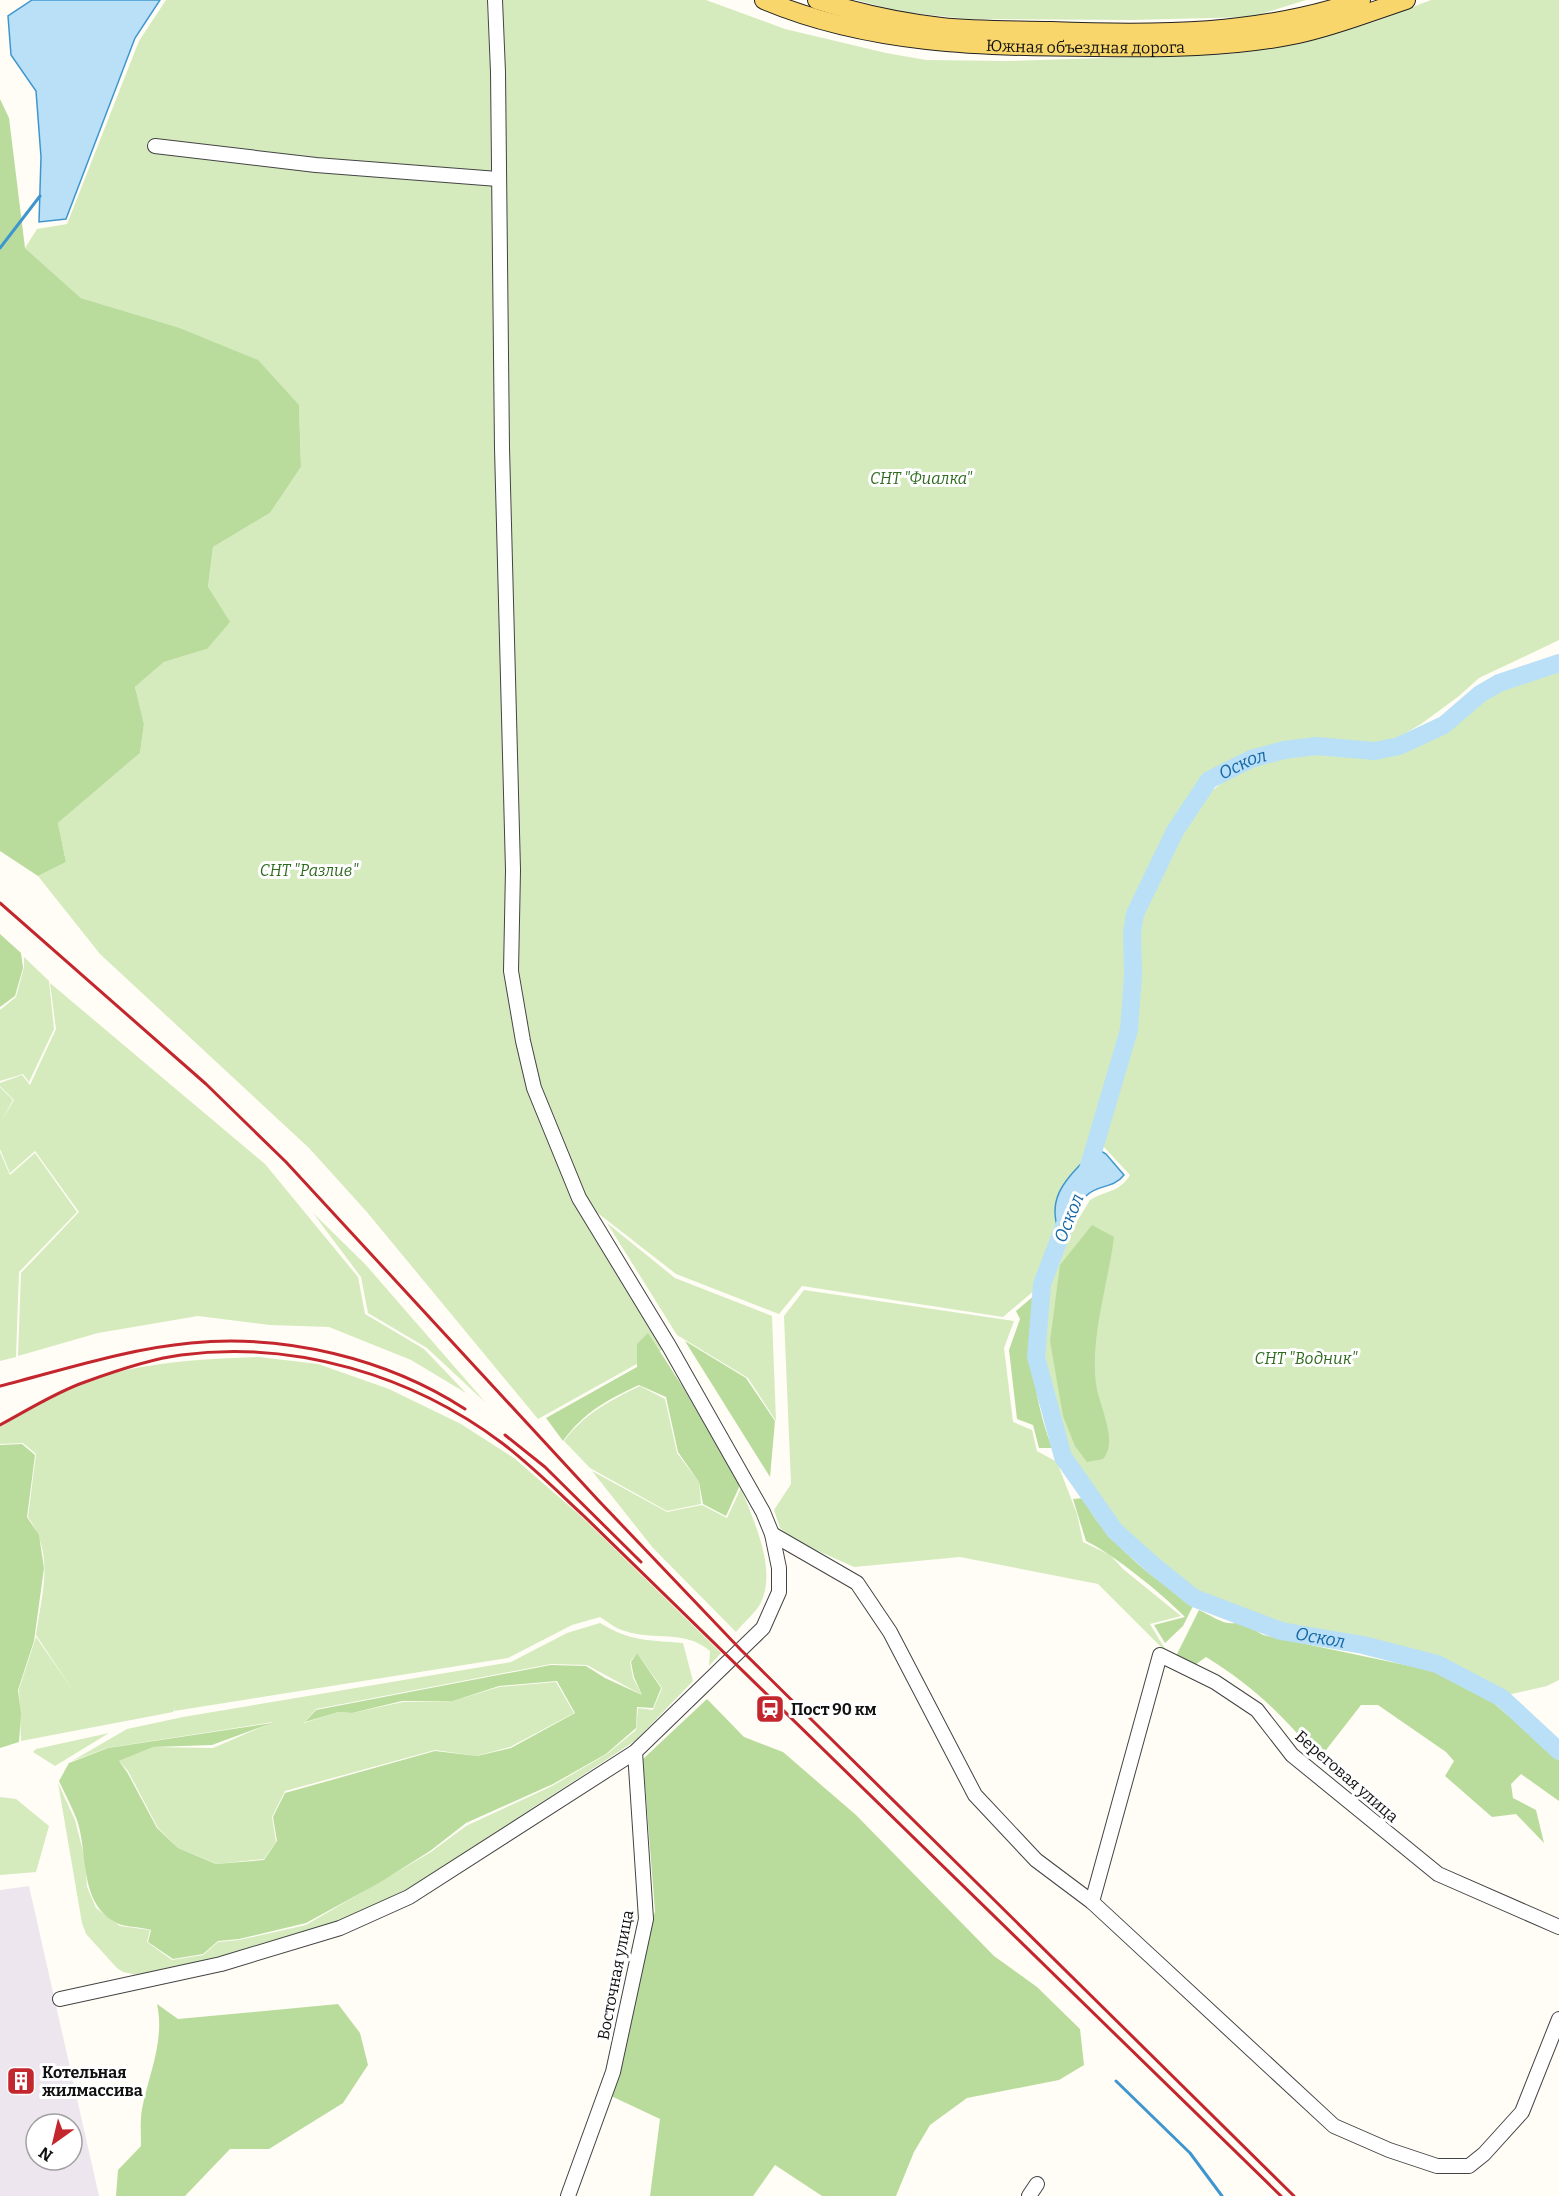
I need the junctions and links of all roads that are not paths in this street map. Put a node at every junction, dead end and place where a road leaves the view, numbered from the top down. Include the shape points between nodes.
1 (495, 0) edge
2 (764, 0) edge
3 (817, 0) edge
4 (1361, 0) edge
5 (1406, 0) edge
6 (155, 146) dead end
7 (498, 179) junction
8 (772, 1534) junction
9 (635, 1752) junction
10 (1092, 1902) junction
11 (1559, 1927) edge
12 (60, 1999) dead end
13 (1559, 2019) edge
14 (568, 2196) edge

1 - 7 street
2 - 5 main road, Южная объездная дорога via 864,29 951,43 1126,48 1230,45 1287,36 1334,25
3 - 4 main road, Южная объездная дорога via 852,11 942,27 1129,34 1230,30 1323,13
6 - 7 street via 316,165
7 - 8 street via 513,870 511,971 523,1041 534,1088 579,1198 669,1346
8 - 9 street via 779,1568 778,1592 763,1628
8 - 10 street via 856,1584 890,1632 975,1795 1036,1860
9 - 12 street via 409,1897 340,1929 221,1964
9 - 14 street, Восточная улица via 646,1919 613,2072
10 - 11 street, Береговая улица via 1160,1655 1215,1682 1257,1710 1292,1755 1438,1874
10 - 13 street via 1334,2126 1437,2166 1469,2166 1522,2112

